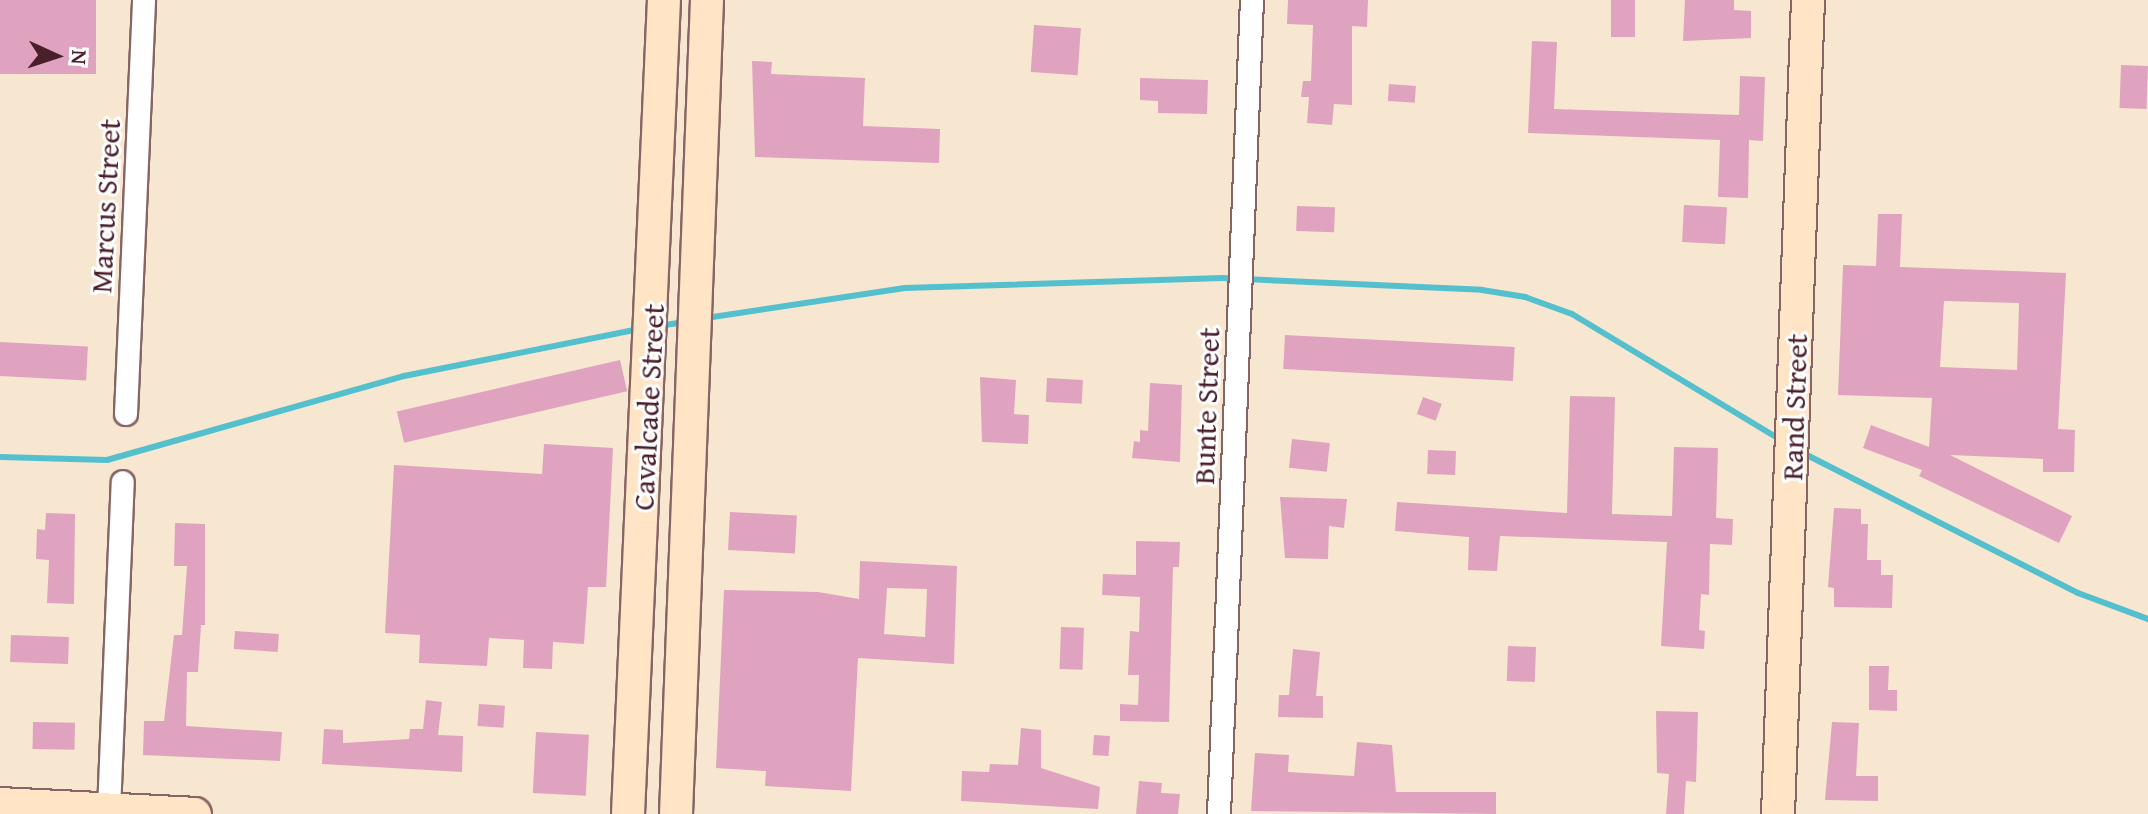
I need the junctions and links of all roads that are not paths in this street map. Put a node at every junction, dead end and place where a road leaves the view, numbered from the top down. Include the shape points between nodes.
1 (144, 0) edge
2 (664, 0) edge
3 (707, 0) edge
4 (1252, 0) edge
5 (1808, 0) edge
6 (659, 125) junction
7 (703, 126) junction
8 (126, 414) dead end
9 (645, 471) junction
10 (690, 471) junction
11 (123, 482) dead end
12 (0, 804) edge
13 (109, 810) junction
14 (195, 814) edge
15 (628, 814) edge
16 (676, 814) edge
17 (1219, 814) edge
18 (1778, 814) edge

1 - 8 street, Marcus Street
2 - 6 main road, Cavalcade Street
3 - 7 main road, Cavalcade Street
4 - 17 street, Bunte Street
5 - 18 main road, Rand Street
6 - 7 main road
6 - 9 main road, Cavalcade Street
7 - 10 main road, Cavalcade Street
9 - 10 main road
9 - 15 main road, Cavalcade Street
10 - 16 main road, Cavalcade Street
11 - 13 street
12 - 13 main road
13 - 14 main road

